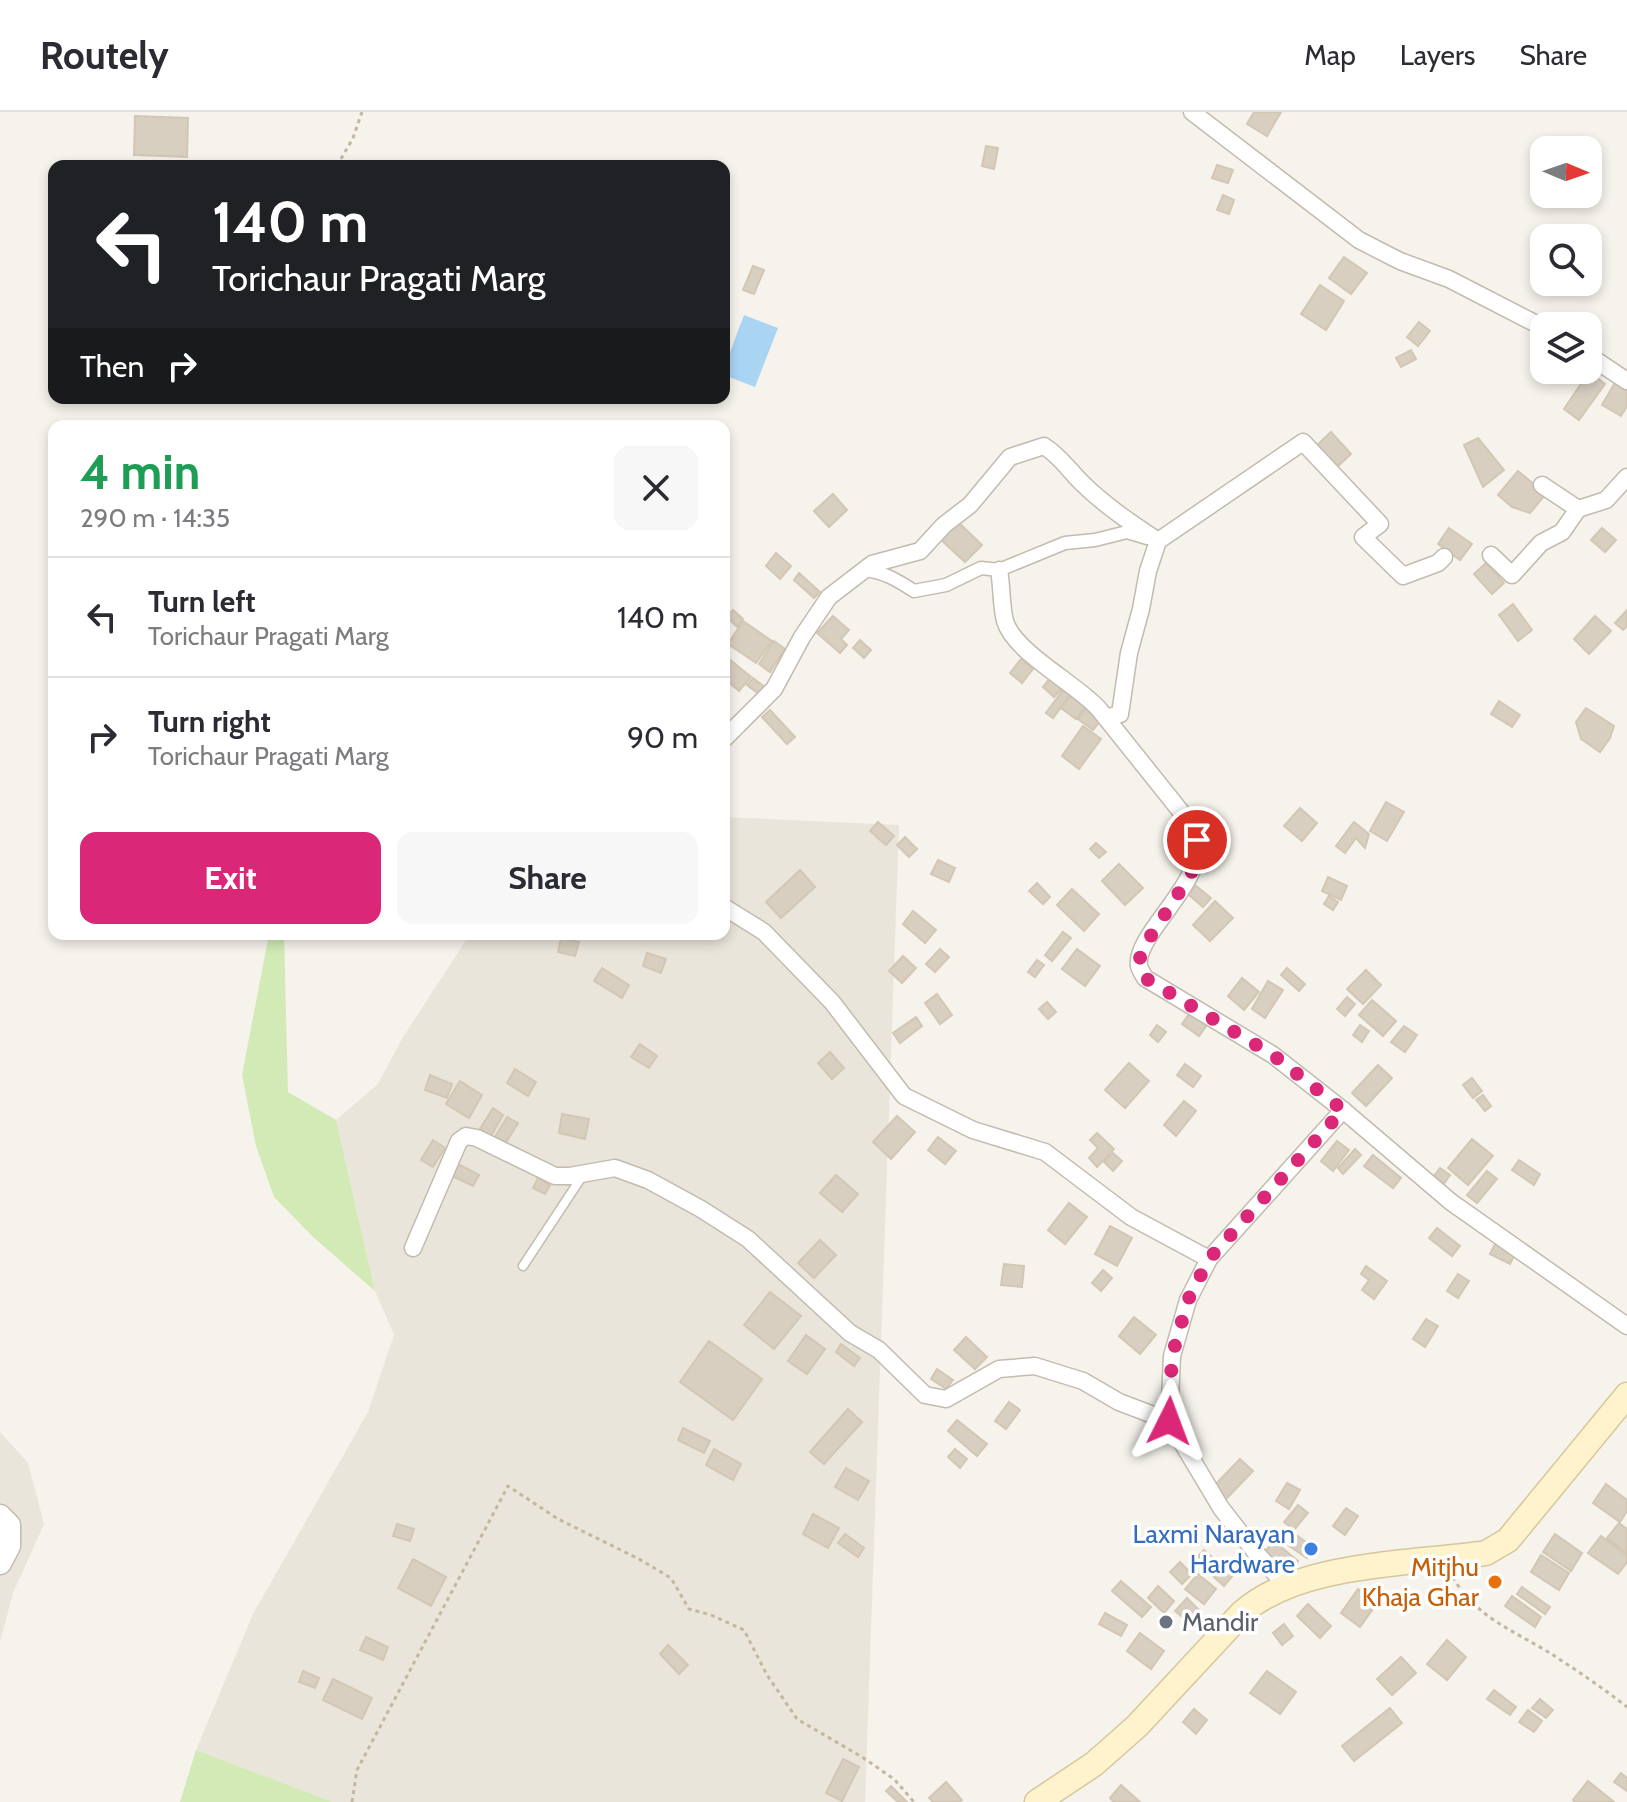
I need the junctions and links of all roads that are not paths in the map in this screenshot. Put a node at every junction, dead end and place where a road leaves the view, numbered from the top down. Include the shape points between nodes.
1 (1192, 112) edge
2 (1530, 321) edge
3 (1602, 364) edge
4 (1627, 381) edge
5 (1627, 477) edge
6 (1542, 485) dead end
7 (1578, 509) junction
8 (1158, 541) junction
9 (1491, 555) dead end
10 (1444, 557) dead end
11 (864, 570) junction
12 (999, 570) junction
13 (1106, 718) junction
14 (730, 733) edge
15 (730, 911) edge
16 (1343, 1110) junction
17 (586, 1171) junction
18 (413, 1248) dead end
19 (1209, 1259) junction
20 (523, 1266) dead end
21 (1627, 1326) edge
22 (1627, 1395) edge
23 (1169, 1421) junction
24 (0, 1516) edge
25 (0, 1563) edge
26 (1286, 1585) junction
27 (1037, 1802) edge

1 - 2 street via 1359,240
3 - 4 street
5 - 7 street via 1606,500
6 - 7 street
7 - 9 street via 1562,532 1541,543 1512,575
8 - 10 street via 1303,442 1380,524 1363,537 1403,576
8 - 11 street via 1104,503 1044,446 1010,457 970,505 920,551
8 - 12 street via 1127,532 1065,543
8 - 13 street via 1129,653 1120,714
11 - 12 street via 878,571 914,591 946,585 981,568
11 - 14 street via 829,597 774,689
12 - 13 street via 1006,623 1020,643 1082,691
13 - 16 street via 1190,823 1197,840 1191,874 1141,951 1139,966 1145,978 1273,1055
15 - 19 street via 764,932 832,1002 904,1096 973,1130 1045,1152 1131,1217
16 - 19 street
16 - 21 street via 1451,1202
17 - 18 street via 555,1176 466,1136 459,1141
17 - 20 lane
17 - 23 street via 615,1168 648,1180 748,1239 925,1395 946,1399 999,1369 1035,1366 1083,1381
19 - 23 street via 1188,1300 1172,1356
22 - 26 main road via 1508,1540 1486,1553 1344,1571
23 - 26 street via 1221,1508
24 - 25 street via 9,1525 9,1546
26 - 27 main road via 1242,1613 1147,1716 1094,1764

